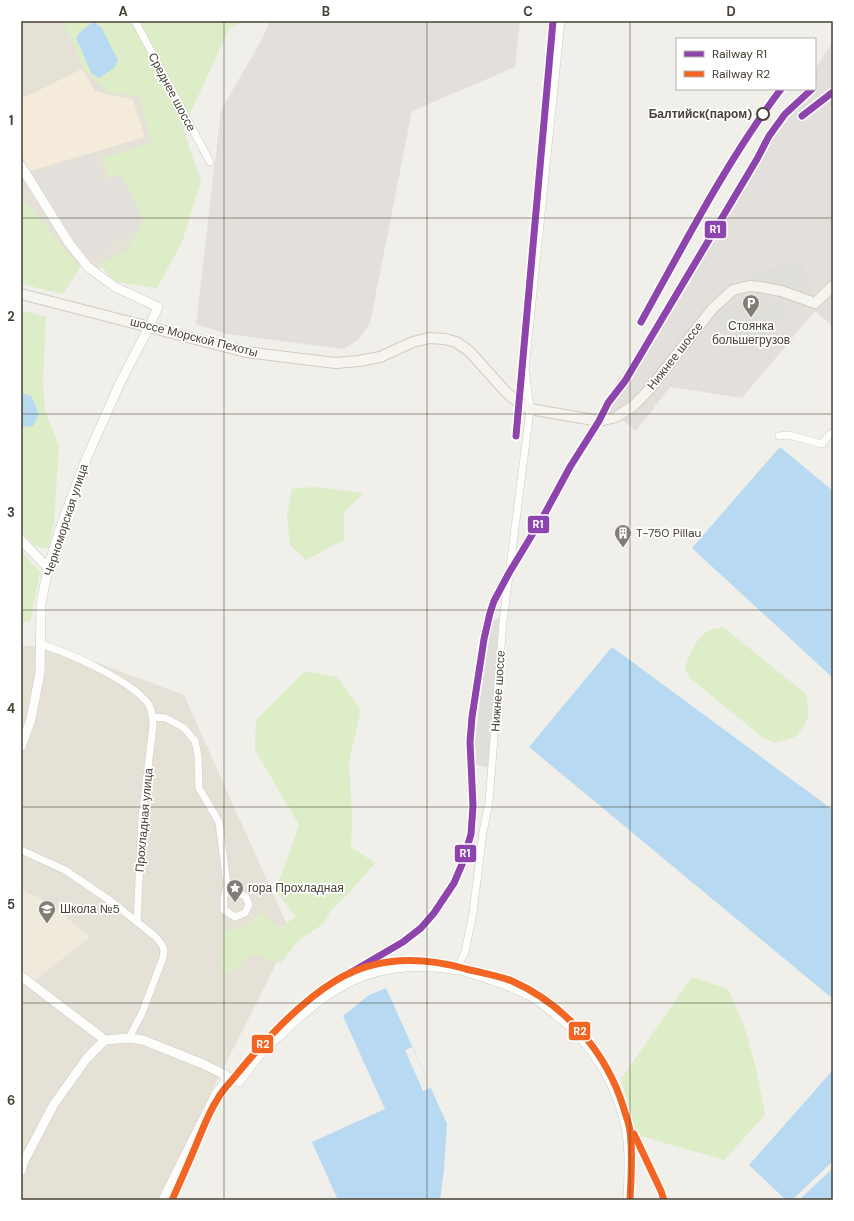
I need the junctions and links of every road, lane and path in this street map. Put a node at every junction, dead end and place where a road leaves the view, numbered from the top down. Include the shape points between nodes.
1 (134, 21) edge
2 (561, 21) edge
3 (210, 162) dead end
4 (21, 166) edge
5 (833, 286) edge
6 (21, 294) edge
7 (149, 326) junction
8 (530, 409) junction
9 (833, 433) edge
10 (779, 436) dead end
11 (21, 540) edge
12 (48, 568) junction
13 (42, 645) junction
14 (153, 717) junction
15 (21, 747) edge
16 (21, 850) edge
17 (227, 885) junction
18 (137, 922) junction
19 (457, 970) junction
20 (21, 976) edge
21 (129, 1038) junction
22 (105, 1040) junction
23 (228, 1077) junction
24 (22, 1160) edge
25 (21, 1171) edge
26 (163, 1200) edge
27 (627, 1200) edge

1 - 3 street, Среднее шоссе
2 - 8 street, Нижнее шоссе via 525,369
4 - 7 street, Черноморская улица via 69,243 88,267 115,287 158,307
5 - 8 main road, Нижнее шоссе via 814,303 781,291 760,287 749,286 734,290 713,308 648,391 624,413 608,420 599,421
6 - 7 main road, шоссе Морской Пехоты
7 - 8 main road, шоссе Морской Пехоты via 246,352 336,363 380,357 413,342 429,338 445,339 456,342 469,351 506,392
7 - 12 street, Черноморская улица via 87,457
8 - 19 street, Нижнее шоссе via 502,629 488,802 473,913 465,952
9 - 10 street via 822,444 789,434
11 - 12 street
12 - 13 street, Черноморская улица via 42,604
13 - 14 street via 58,649 125,683 141,696
13 - 15 street, Черноморская улица via 40,673 31,719
14 - 17 street via 172,721 184,728 195,741 199,788 219,822
14 - 18 street, Прохладная улица via 142,817
16 - 18 street via 65,870
17 - 17 street via 224,910 235,917 245,913 249,905 246,897
18 - 21 street via 156,937 164,950 153,986
19 - 23 street via 435,966 401,966 354,979 331,992 299,1018 262,1052 239,1082
19 - 27 street via 535,1000 578,1035 593,1055 608,1078 623,1121 627,1140
20 - 22 street
21 - 22 street
21 - 23 street via 153,1043
22 - 24 street via 87,1058 54,1104
23 - 26 street via 215,1096
24 - 25 street

